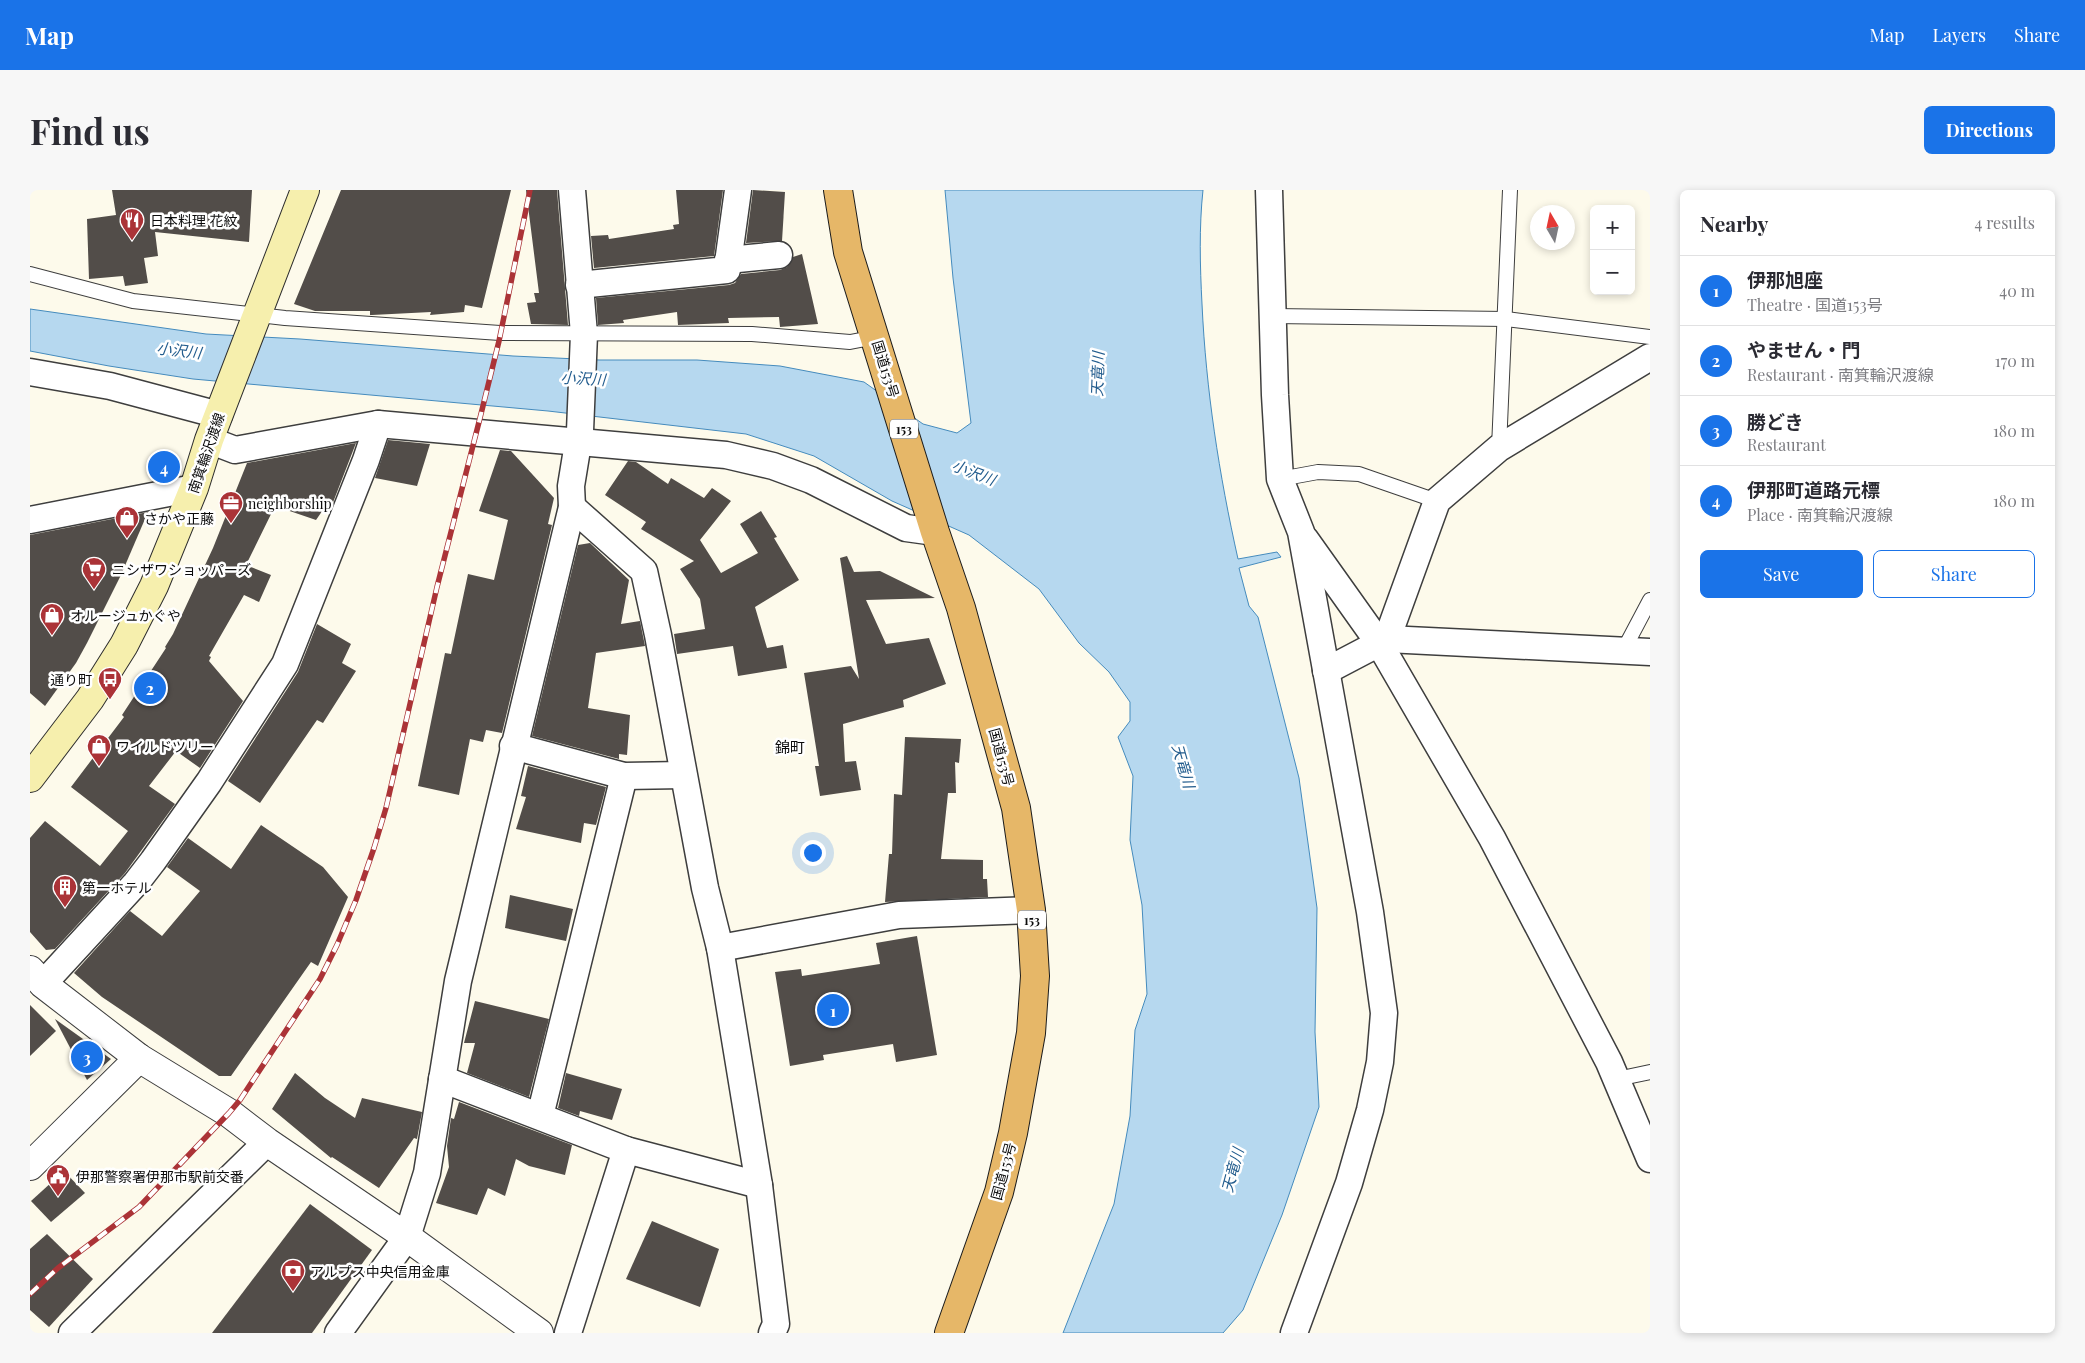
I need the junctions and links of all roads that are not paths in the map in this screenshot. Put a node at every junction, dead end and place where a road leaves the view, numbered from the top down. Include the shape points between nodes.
1 (305, 190) edge
2 (572, 190) edge
3 (738, 190) edge
4 (838, 190) edge
5 (1269, 190) edge
6 (1510, 190) edge
7 (779, 255) dead end
8 (728, 260) junction
9 (30, 274) edge
10 (579, 285) junction
11 (1272, 316) junction
12 (1506, 319) junction
13 (255, 320) junction
14 (1650, 337) edge
15 (584, 338) junction
16 (878, 343) junction
17 (1650, 357) edge
18 (30, 372) edge
19 (223, 405) junction
20 (378, 424) junction
21 (579, 436) junction
22 (209, 440) junction
23 (1499, 448) junction
24 (1280, 480) junction
25 (194, 488) junction
26 (1437, 501) junction
27 (572, 508) junction
28 (30, 520) edge
29 (932, 521) junction
30 (1301, 532) junction
31 (1650, 600) edge
32 (1383, 641) junction
33 (1622, 651) junction
34 (1650, 652) edge
35 (1326, 671) junction
36 (513, 746) junction
37 (683, 775) junction
38 (624, 776) junction
39 (30, 778) edge
40 (1031, 910) junction
41 (720, 948) junction
42 (36, 976) edge
43 (139, 1058) junction
44 (1650, 1072) edge
45 (1617, 1079) junction
46 (442, 1080) junction
47 (540, 1116) junction
48 (267, 1142) junction
49 (626, 1150) junction
50 (1649, 1153) edge
51 (30, 1166) edge
52 (759, 1185) junction
53 (408, 1237) junction
54 (72, 1333) edge
55 (338, 1333) edge
56 (539, 1333) edge
57 (568, 1333) edge
58 (772, 1333) edge
59 (949, 1333) edge
60 (1294, 1333) edge

1 - 13 main road, 南箕輪沢渡線
2 - 10 street
3 - 8 street
4 - 16 highway, 国道153号 / 153 via 848,252
5 - 11 street
6 - 12 lane
7 - 8 street
8 - 10 street via 727,270
9 - 13 lane via 133,301
10 - 15 street
11 - 12 lane
11 - 24 street
12 - 14 lane
12 - 23 lane
13 - 15 lane
13 - 19 main road, 南箕輪沢渡線
15 - 16 lane via 752,334
15 - 21 street
16 - 29 highway, 国道153号 / 153
17 - 23 street
18 - 19 street
19 - 22 main road, 南箕輪沢渡線
20 - 21 street
20 - 22 street via 234,450
20 - 42 street via 285,664 209,782 147,868 110,912
21 - 27 street via 570,486
21 - 29 street via 726,455 773,466 811,480 906,528
22 - 25 main road, 南箕輪沢渡線
23 - 26 street
24 - 26 lane via 1318,472 1359,474
24 - 30 street
25 - 28 street
25 - 39 main road, 南箕輪沢渡線 via 154,586 124,645 90,699
26 - 32 street
27 - 36 street
27 - 37 street via 644,572
29 - 40 highway, 国道153号 / 153 via 961,608 1016,808
30 - 32 street
30 - 35 street
31 - 33 lane
32 - 33 street
32 - 35 street
32 - 45 street via 1492,838
33 - 34 street
35 - 60 street via 1370,912 1384,1013 1380,1062 1370,1110 1349,1183
36 - 38 street
36 - 46 street via 458,981
37 - 38 street
37 - 41 street
38 - 47 street
40 - 41 street via 899,915
40 - 59 highway, 国道153号 / 153 via 1035,976 1031,1033 1013,1133 998,1192
41 - 52 street
42 - 43 street
43 - 48 street via 229,1113
43 - 51 street
44 - 45 lane
45 - 50 street
46 - 47 street
46 - 53 street via 427,1173
47 - 49 street
48 - 53 street
48 - 54 street
49 - 52 street
49 - 57 street
52 - 58 street via 776,1324
53 - 55 street
53 - 56 street

